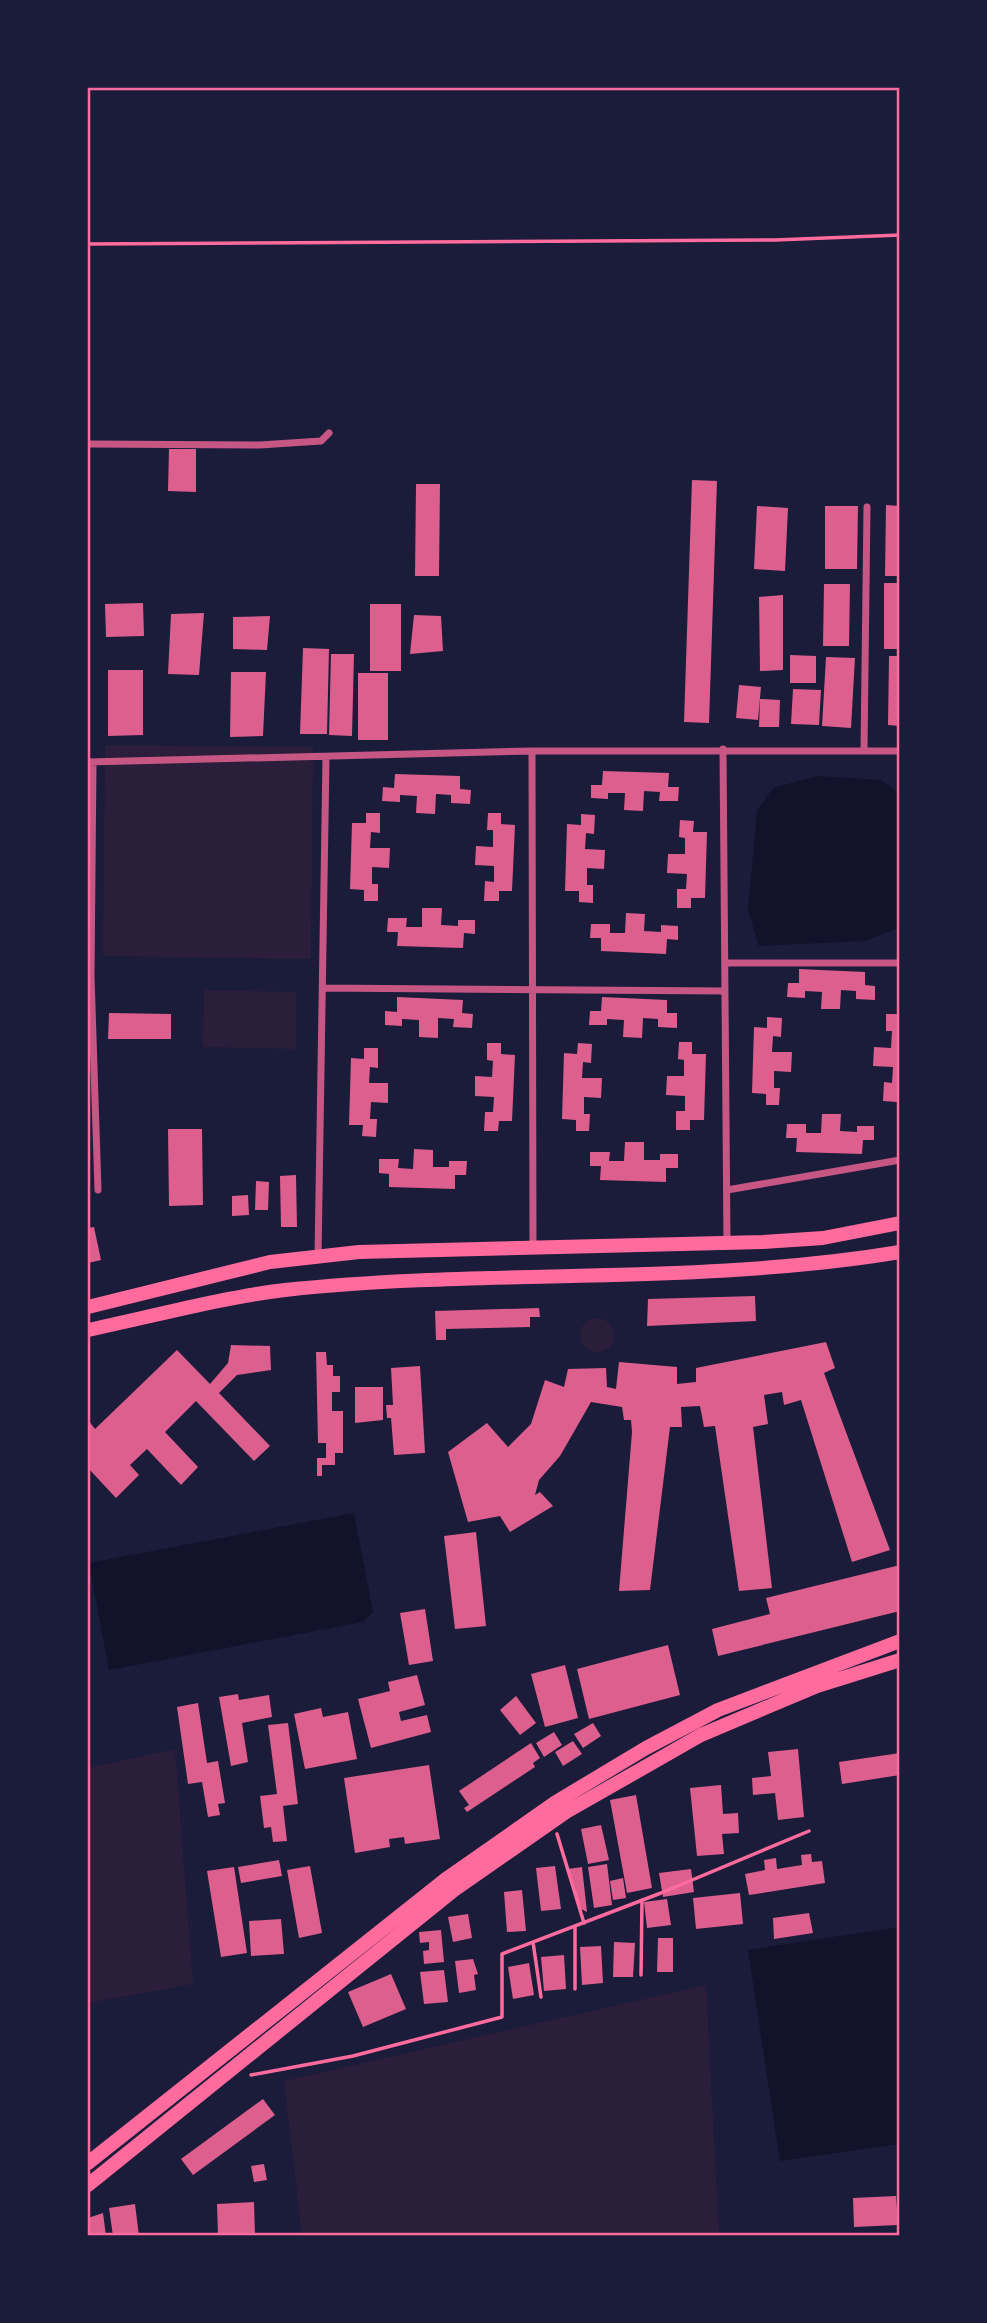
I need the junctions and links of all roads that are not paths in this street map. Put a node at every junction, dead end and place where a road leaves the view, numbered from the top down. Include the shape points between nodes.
1 (329, 433) dead end
2 (88, 444) edge
3 (867, 507) dead end
4 (723, 749) junction
5 (864, 750) junction
6 (532, 751) junction
7 (900, 751) edge
8 (326, 758) junction
9 (90, 762) edge
10 (725, 963) junction
11 (900, 963) edge
12 (89, 976) edge
13 (323, 988) junction
14 (533, 989) junction
15 (725, 991) junction
16 (900, 1160) edge
17 (98, 1190) dead end
18 (727, 1190) junction
19 (900, 1223) edge
20 (727, 1244) junction
21 (533, 1249) junction
22 (900, 1252) edge
23 (318, 1256) junction
24 (88, 1307) edge
25 (88, 1330) edge
26 (900, 1641) edge
27 (900, 1660) edge
28 (88, 2163) edge
29 (88, 2185) edge

1 - 2 street via 321,442 260,445
3 - 5 street
4 - 5 street
4 - 6 street
4 - 10 street
5 - 7 street
6 - 8 street
6 - 14 street
8 - 9 street
8 - 13 street
9 - 12 street
10 - 11 street
10 - 15 street
12 - 17 street
13 - 14 street
13 - 23 street
14 - 15 street
14 - 21 street
15 - 18 street
16 - 18 street
18 - 20 street
19 - 20 main road via 823,1238
20 - 21 main road
21 - 23 main road
22 - 25 main road via 764,1269 415,1280 283,1290
23 - 24 main road via 270,1262
26 - 28 main road via 708,1714 556,1802 446,1879
27 - 29 main road via 817,1686 701,1735 553,1821 454,1890

